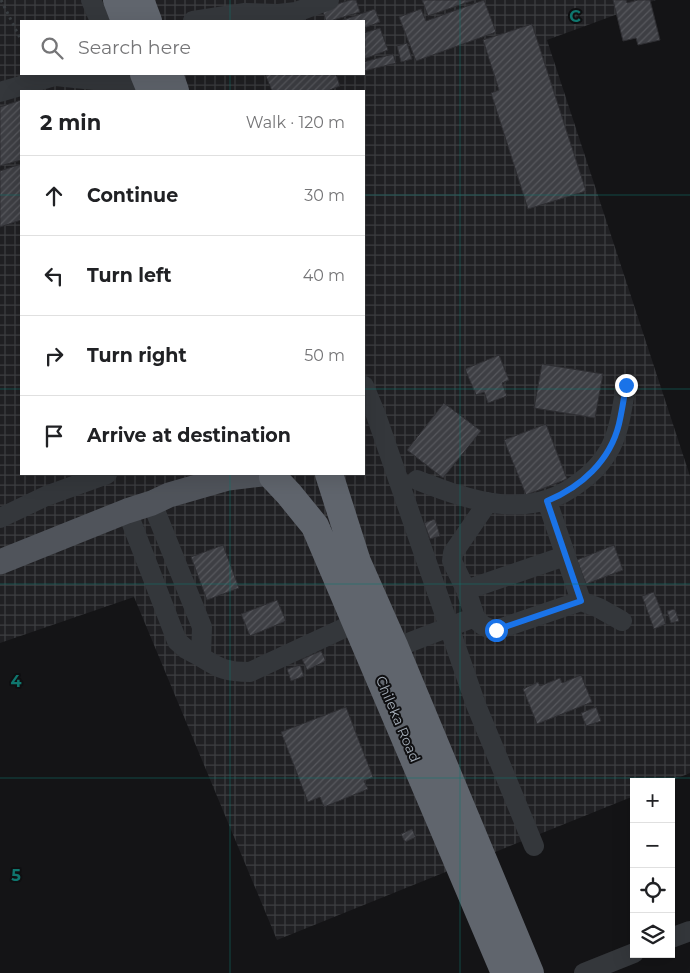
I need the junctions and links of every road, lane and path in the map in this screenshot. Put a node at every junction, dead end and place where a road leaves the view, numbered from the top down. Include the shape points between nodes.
1 (1, 0) edge
2 (91, 0) edge
3 (117, 0) edge
4 (140, 0) edge
5 (329, 0) edge
6 (243, 6) edge
7 (100, 20) edge
8 (125, 20) edge
9 (148, 20) edge
10 (196, 20) edge
11 (20, 38) edge
12 (169, 75) edge
13 (129, 80) edge
14 (149, 90) edge
15 (175, 90) edge
16 (0, 92) edge
17 (626, 385) dead end
18 (365, 388) edge
19 (103, 475) edge
20 (198, 475) edge
21 (262, 475) edge
22 (274, 475) edge
23 (329, 475) edge
24 (417, 480) dead end
25 (160, 499) junction
26 (547, 501) junction
27 (488, 502) junction
28 (127, 511) junction
29 (0, 518) edge
30 (565, 556) junction
31 (0, 562) edge
32 (466, 590) junction
33 (581, 601) junction
34 (475, 617) junction
35 (622, 620) dead end
36 (357, 622) junction
37 (448, 627) junction
38 (395, 648) junction
39 (200, 656) junction
40 (534, 846) dead end
41 (690, 931) edge
42 (675, 937) edge
43 (630, 955) edge
44 (505, 973) edge
45 (530, 973) edge
46 (584, 973) edge

1 - 11 path
2 - 7 street
3 - 8 highway
4 - 9 highway
5 - 6 street via 296,12 278,14
6 - 10 street
12 - 15 highway
13 - 14 highway
13 - 16 street via 55,76
17 - 26 street via 619,425 608,451 592,472 566,493
18 - 37 street
19 - 29 street via 46,496
20 - 25 main road
21 - 25 main road via 228,478
22 - 36 highway, Chileka Road via 315,526
23 - 38 highway, Chileka Road via 357,562
24 - 27 street via 456,496
25 - 28 main road
25 - 39 street via 202,627
26 - 27 street via 514,506
26 - 30 street
27 - 32 street via 453,553 452,561
28 - 31 main road
28 - 39 street via 177,641
30 - 32 street
30 - 33 street
32 - 34 street
33 - 34 street via 496,630 488,629
33 - 35 street
34 - 37 street
36 - 39 street via 250,672 218,668
36 - 44 highway, Chileka Road
37 - 38 street
37 - 40 street
38 - 45 highway, Chileka Road
41 - 42 street
43 - 46 street

